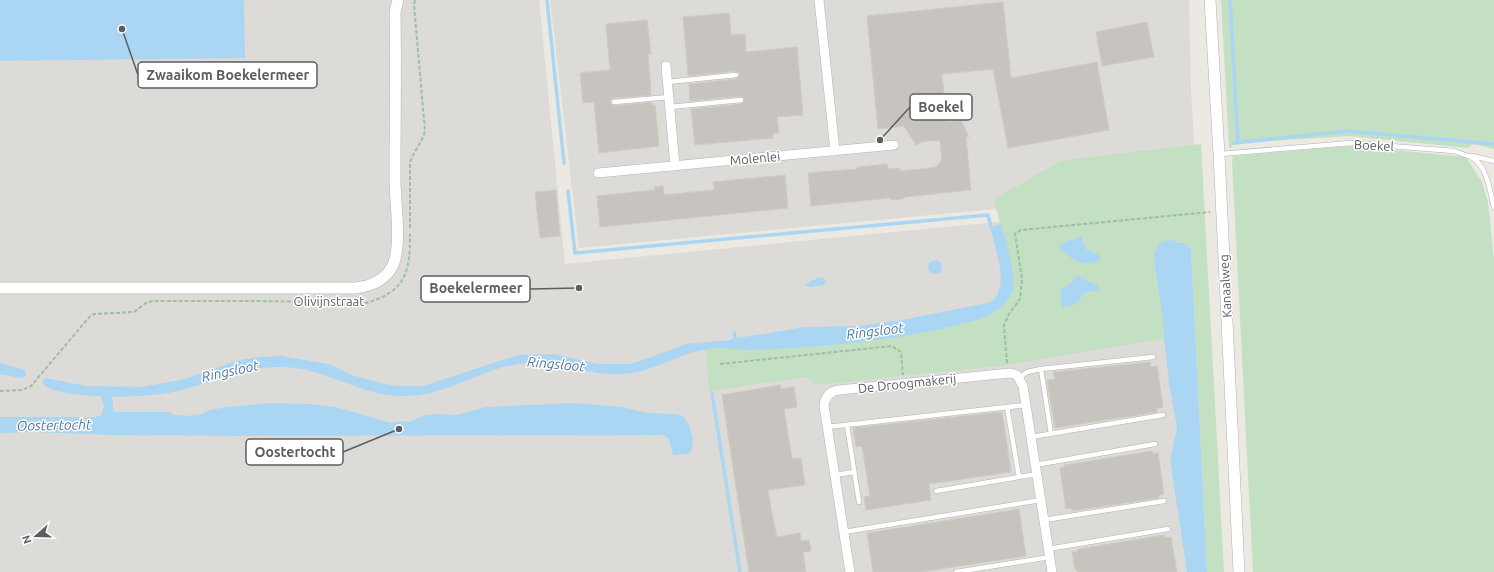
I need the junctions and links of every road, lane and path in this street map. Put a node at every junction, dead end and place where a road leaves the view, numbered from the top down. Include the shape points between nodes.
1 (398, 0) edge
2 (415, 0) edge
3 (819, 0) edge
4 (1210, 0) edge
5 (666, 66) dead end
6 (736, 75) dead end
7 (667, 82) junction
8 (669, 97) junction
9 (741, 100) dead end
10 (614, 102) dead end
11 (670, 107) junction
12 (894, 145) dead end
13 (835, 151) junction
14 (1219, 154) junction
15 (1466, 155) junction
16 (1494, 161) edge
17 (675, 166) junction
18 (598, 173) dead end
19 (1494, 207) edge
20 (1210, 212) dead end
21 (0, 288) edge
22 (1153, 357) dead end
23 (720, 364) dead end
24 (1041, 369) junction
25 (1008, 373) junction
26 (1019, 378) junction
27 (904, 383) junction
28 (0, 391) edge
29 (1026, 404) junction
30 (1007, 407) junction
31 (1163, 415) dead end
32 (847, 425) junction
33 (827, 427) junction
34 (1051, 434) junction
35 (1031, 437) junction
36 (1155, 444) dead end
37 (1036, 469) junction
38 (854, 472) junction
39 (835, 475) junction
40 (1019, 477) junction
41 (936, 491) dead end
42 (1041, 500) junction
43 (1164, 501) dead end
44 (859, 502) dead end
45 (1044, 520) junction
46 (1168, 529) dead end
47 (844, 532) junction
48 (1049, 553) junction
49 (850, 572) edge
50 (956, 572) edge
51 (1052, 572) edge
52 (1238, 572) edge

1 - 21 street, Olivijnstraat via 395,12 397,243 395,260 382,279 375,284 356,288
2 - 28 path, Olivijnstraat via 425,131 410,162 410,255 405,276 398,286 378,300 366,303 152,302 130,313 100,312 91,315 31,386 22,390
3 - 13 street
4 - 14 street, Kanaalweg
5 - 7 street
6 - 7 lane
7 - 8 street
8 - 10 lane
8 - 11 street
9 - 11 lane
11 - 17 street
12 - 13 street, Molenlei
13 - 17 street, Molenlei
14 - 15 lane, Boekel via 1351,143 1446,150
14 - 52 street, Kanaalweg
15 - 16 lane
15 - 19 lane, Boekel via 1484,168
17 - 18 street, Molenlei
20 - 25 path via 1021,230 1015,234 1022,279 1020,299 1004,325
22 - 24 lane
23 - 27 path via 892,346 901,352
24 - 26 lane via 1027,372
24 - 34 lane
25 - 26 street, De Droogmakerij
25 - 27 street, De Droogmakerij
26 - 29 street
27 - 33 street, De Droogmakerij via 831,392 824,406
29 - 30 lane
29 - 35 street
30 - 32 lane
30 - 40 lane
31 - 34 lane
32 - 33 lane
32 - 38 lane
33 - 39 street, De Droogmakerij
34 - 35 lane
35 - 37 street
36 - 37 lane
37 - 40 lane
37 - 42 street
38 - 39 lane
38 - 44 lane
39 - 47 street, De Droogmakerij
40 - 41 lane
42 - 45 street
42 - 47 lane
43 - 45 lane
45 - 48 street
46 - 48 lane
47 - 49 street, De Droogmakerij
48 - 50 lane
48 - 51 street

